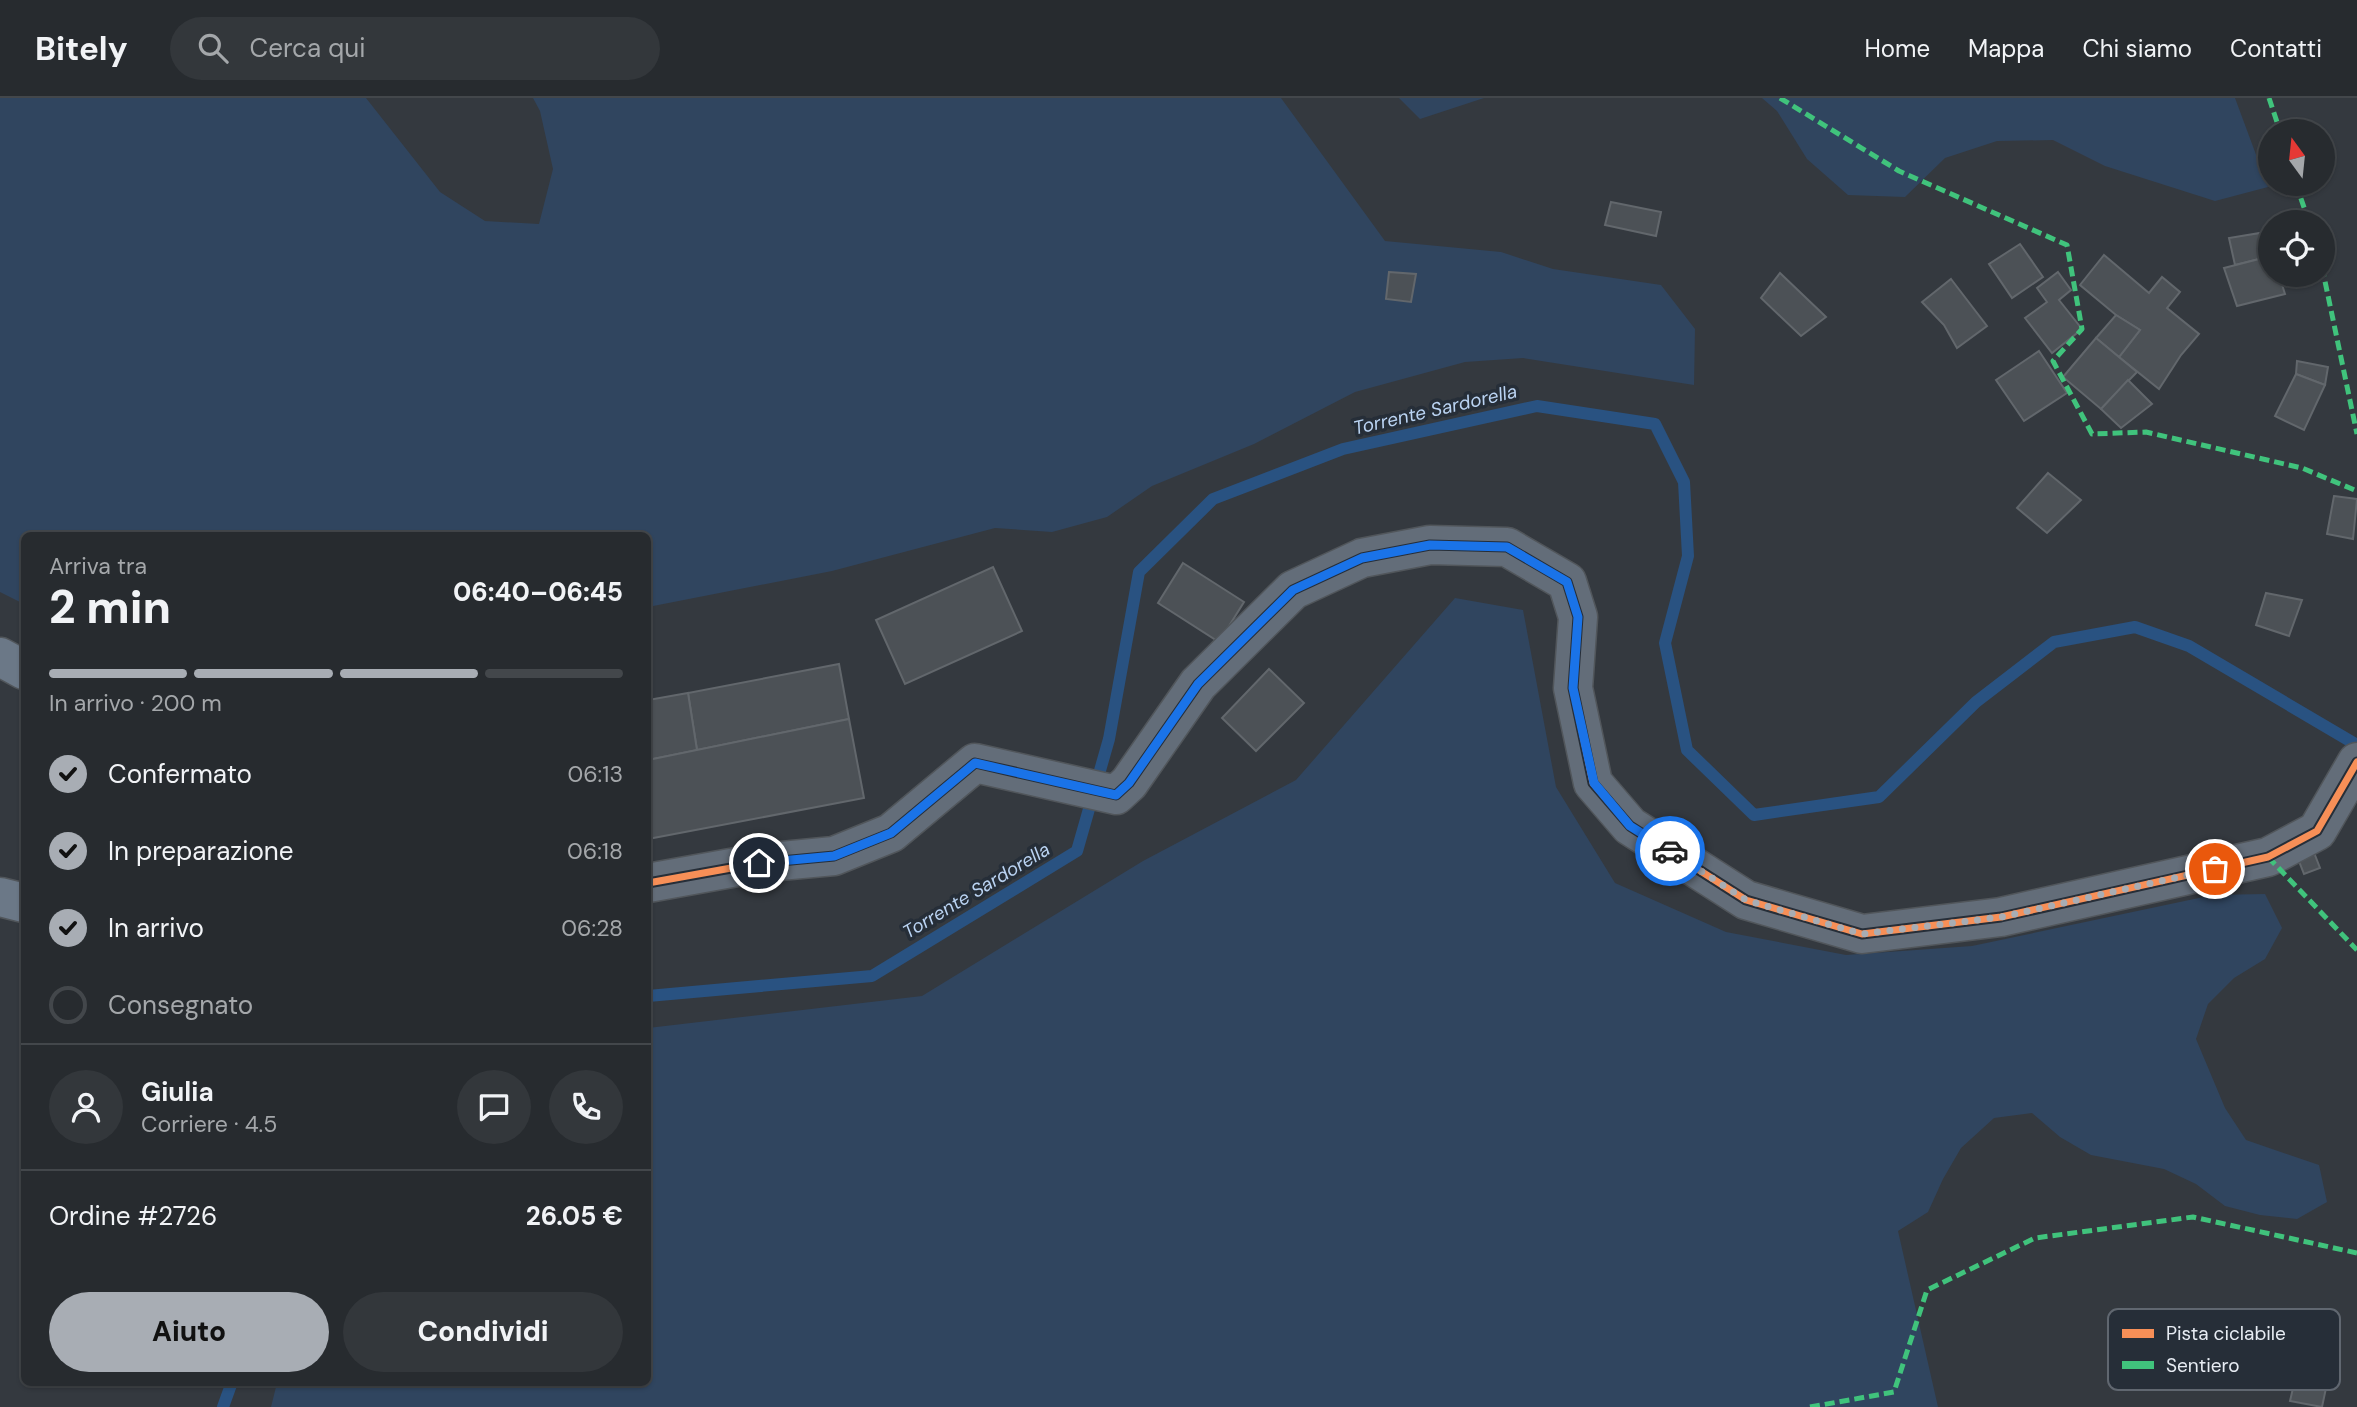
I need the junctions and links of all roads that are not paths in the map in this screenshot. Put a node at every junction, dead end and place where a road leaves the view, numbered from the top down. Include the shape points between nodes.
1 (0, 657) edge
2 (21, 668) edge
3 (2357, 762) edge
4 (651, 882) edge
5 (0, 897) edge
6 (21, 902) edge

1 - 2 main road
3 - 4 street via 2316,831 2269,858 2001,917 1862,934 1746,900 1630,826 1594,783 1573,688 1578,617 1567,582 1507,547 1430,545 1362,558 1293,590 1198,684 1116,795 975,763 891,833 834,856 759,863
5 - 6 main road

